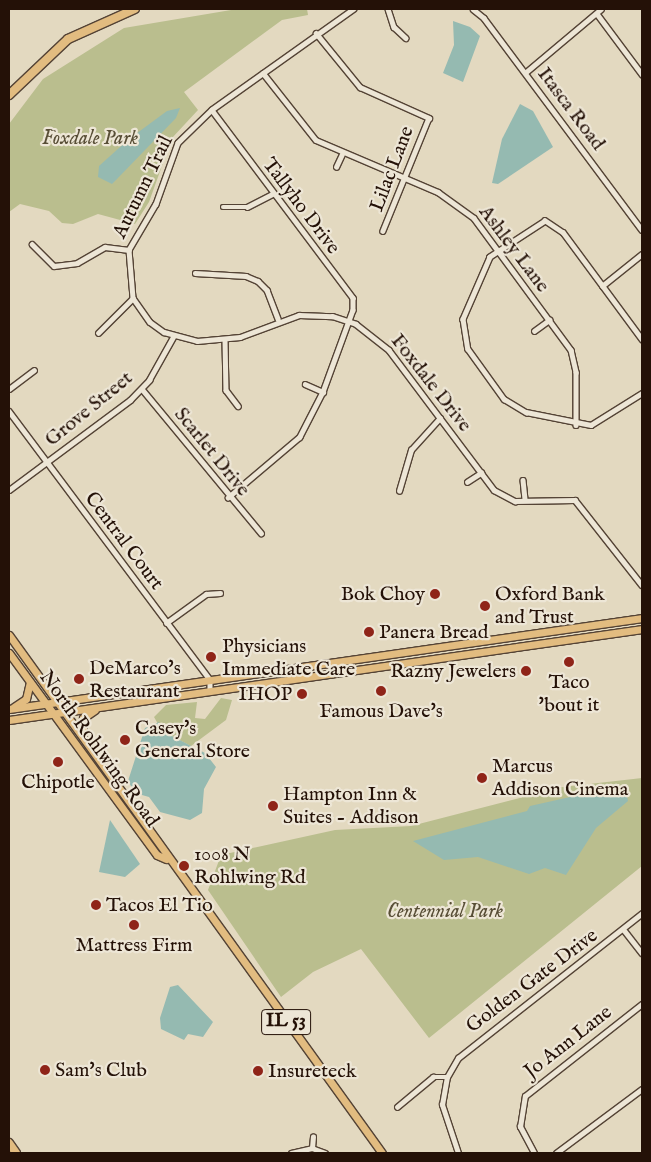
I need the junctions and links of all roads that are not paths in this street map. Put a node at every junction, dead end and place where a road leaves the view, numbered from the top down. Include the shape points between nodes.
1 (135, 9) edge
2 (354, 9) edge
3 (388, 9) edge
4 (473, 9) edge
5 (601, 9) edge
6 (598, 14) junction
7 (316, 33) junction
8 (406, 38) dead end
9 (642, 72) edge
10 (263, 73) junction
11 (525, 73) junction
12 (9, 95) edge
13 (212, 110) junction
14 (342, 154) junction
15 (336, 166) dead end
16 (405, 178) junction
17 (273, 194) junction
18 (222, 207) dead end
19 (642, 230) edge
20 (383, 231) dead end
21 (32, 244) dead end
22 (129, 250) junction
23 (498, 250) junction
24 (642, 254) edge
25 (195, 273) dead end
26 (602, 286) junction
27 (133, 298) junction
28 (278, 319) junction
29 (549, 320) junction
30 (349, 321) junction
31 (534, 331) dead end
32 (98, 333) dead end
33 (173, 337) junction
34 (225, 340) junction
35 (642, 340) edge
36 (34, 370) dead end
37 (305, 384) dead end
38 (9, 389) edge
39 (142, 389) junction
40 (323, 392) junction
41 (642, 393) edge
42 (238, 406) dead end
43 (9, 411) edge
44 (440, 418) junction
45 (576, 425) junction
46 (46, 462) junction
47 (481, 473) junction
48 (523, 480) dead end
49 (467, 482) dead end
50 (9, 490) edge
51 (400, 491) dead end
52 (228, 498) junction
53 (525, 500) junction
54 (261, 533) dead end
55 (642, 585) edge
56 (220, 592) dead end
57 (642, 618) edge
58 (166, 623) junction
59 (642, 629) edge
60 (9, 635) edge
61 (9, 653) edge
62 (210, 680) junction
63 (30, 682) junction
64 (210, 689) junction
65 (59, 701) junction
66 (46, 704) junction
67 (102, 707) junction
68 (9, 709) edge
69 (67, 712) junction
70 (54, 714) junction
71 (9, 720) edge
72 (86, 738) junction
73 (166, 859) junction
74 (642, 913) edge
75 (624, 930) junction
76 (642, 953) edge
77 (642, 1004) edge
78 (447, 1077) junction
79 (642, 1089) edge
80 (396, 1107) dead end
81 (313, 1137) dead end
82 (9, 1143) edge
83 (312, 1148) junction
84 (16, 1153) edge
85 (291, 1153) edge
86 (325, 1153) edge
87 (382, 1153) edge
88 (458, 1153) edge
89 (534, 1153) edge
90 (556, 1153) edge

1 - 12 highway via 68,39
2 - 7 street
3 - 8 street via 394,27
4 - 11 street, Itasca Road
5 - 6 street
6 - 9 street
6 - 11 street
7 - 10 street, Autumn Trail
7 - 16 street, Lilac Lane via 360,87 429,118
10 - 13 street, Autumn Trail
10 - 14 street, Ashley Lane via 310,134
11 - 19 street, Itasca Road
13 - 17 street, Tallyho Drive
13 - 22 street, Autumn Trail via 178,143 156,204
14 - 15 street
14 - 16 street, Ashley Lane
16 - 20 street, Lilac Lane
16 - 23 street, Ashley Lane via 461,204
17 - 18 street via 247,207
17 - 30 street, Tallyho Drive via 349,289 353,298
21 - 22 street via 54,266 77,263 105,247
22 - 27 street, Autumn Trail
23 - 26 street via 545,221 563,234
23 - 29 street, Ashley Lane
23 - 45 street via 483,267 463,318 466,344 510,404
24 - 26 street
25 - 28 street via 246,276 258,282 267,290
26 - 35 street
27 - 32 street
27 - 33 street, Foxdale Drive via 150,322
28 - 30 street, Foxdale Drive via 315,314
28 - 34 street, Foxdale Drive
29 - 31 street, Ashley Lane
29 - 45 street, Ashley Lane via 571,350 575,364
30 - 40 street, Tallyho Drive
30 - 44 street, Foxdale Drive via 385,346
33 - 34 street, Foxdale Drive
33 - 39 street, Grove Street
34 - 42 street via 226,390
36 - 38 street
37 - 40 street
39 - 46 street, Grove Street
39 - 52 street, Scarlet Drive
40 - 52 street, Tallyho Drive via 296,441
41 - 45 street via 607,418
43 - 46 street, Central Court
44 - 47 street, Foxdale Drive
44 - 51 street via 411,450
46 - 50 street, Grove Street
46 - 58 street, Central Court
47 - 49 street
47 - 53 street, Foxdale Drive via 494,490 515,501
48 - 53 street
52 - 54 street, Scarlet Drive
53 - 55 street, Foxdale Drive via 575,500
56 - 58 street via 206,594
57 - 62 main road
58 - 62 street, Central Court
59 - 64 main road
60 - 65 main road, North Rohlwing Road / IL 53
61 - 63 main road, North Rohlwing Road / IL 53
62 - 64 street
62 - 65 main road
63 - 66 main road, North Rohlwing Road / IL 53
63 - 68 main road via 26,699
64 - 67 main road
65 - 66 main road
65 - 69 main road, North Rohlwing Road / IL 53
66 - 68 main road
66 - 70 main road, North Rohlwing Road / IL 53
67 - 69 main road
67 - 72 main road via 83,718
69 - 70 main road
69 - 72 main road, North Rohlwing Road / IL 53
70 - 71 main road
70 - 73 main road, North Rohlwing Road / IL 53 via 157,855
72 - 73 main road, North Rohlwing Road / IL 53 via 165,848
73 - 87 main road, North Rohlwing Road / IL 53
74 - 75 street, Golden Gate Drive
75 - 76 street
75 - 78 street, Golden Gate Drive via 468,1049
77 - 89 street, Jo Ann Lane via 531,1090 520,1109 522,1134
78 - 80 street via 433,1077
78 - 88 street via 442,1105
79 - 90 street
81 - 83 street
82 - 84 highway
83 - 85 street
83 - 86 street

